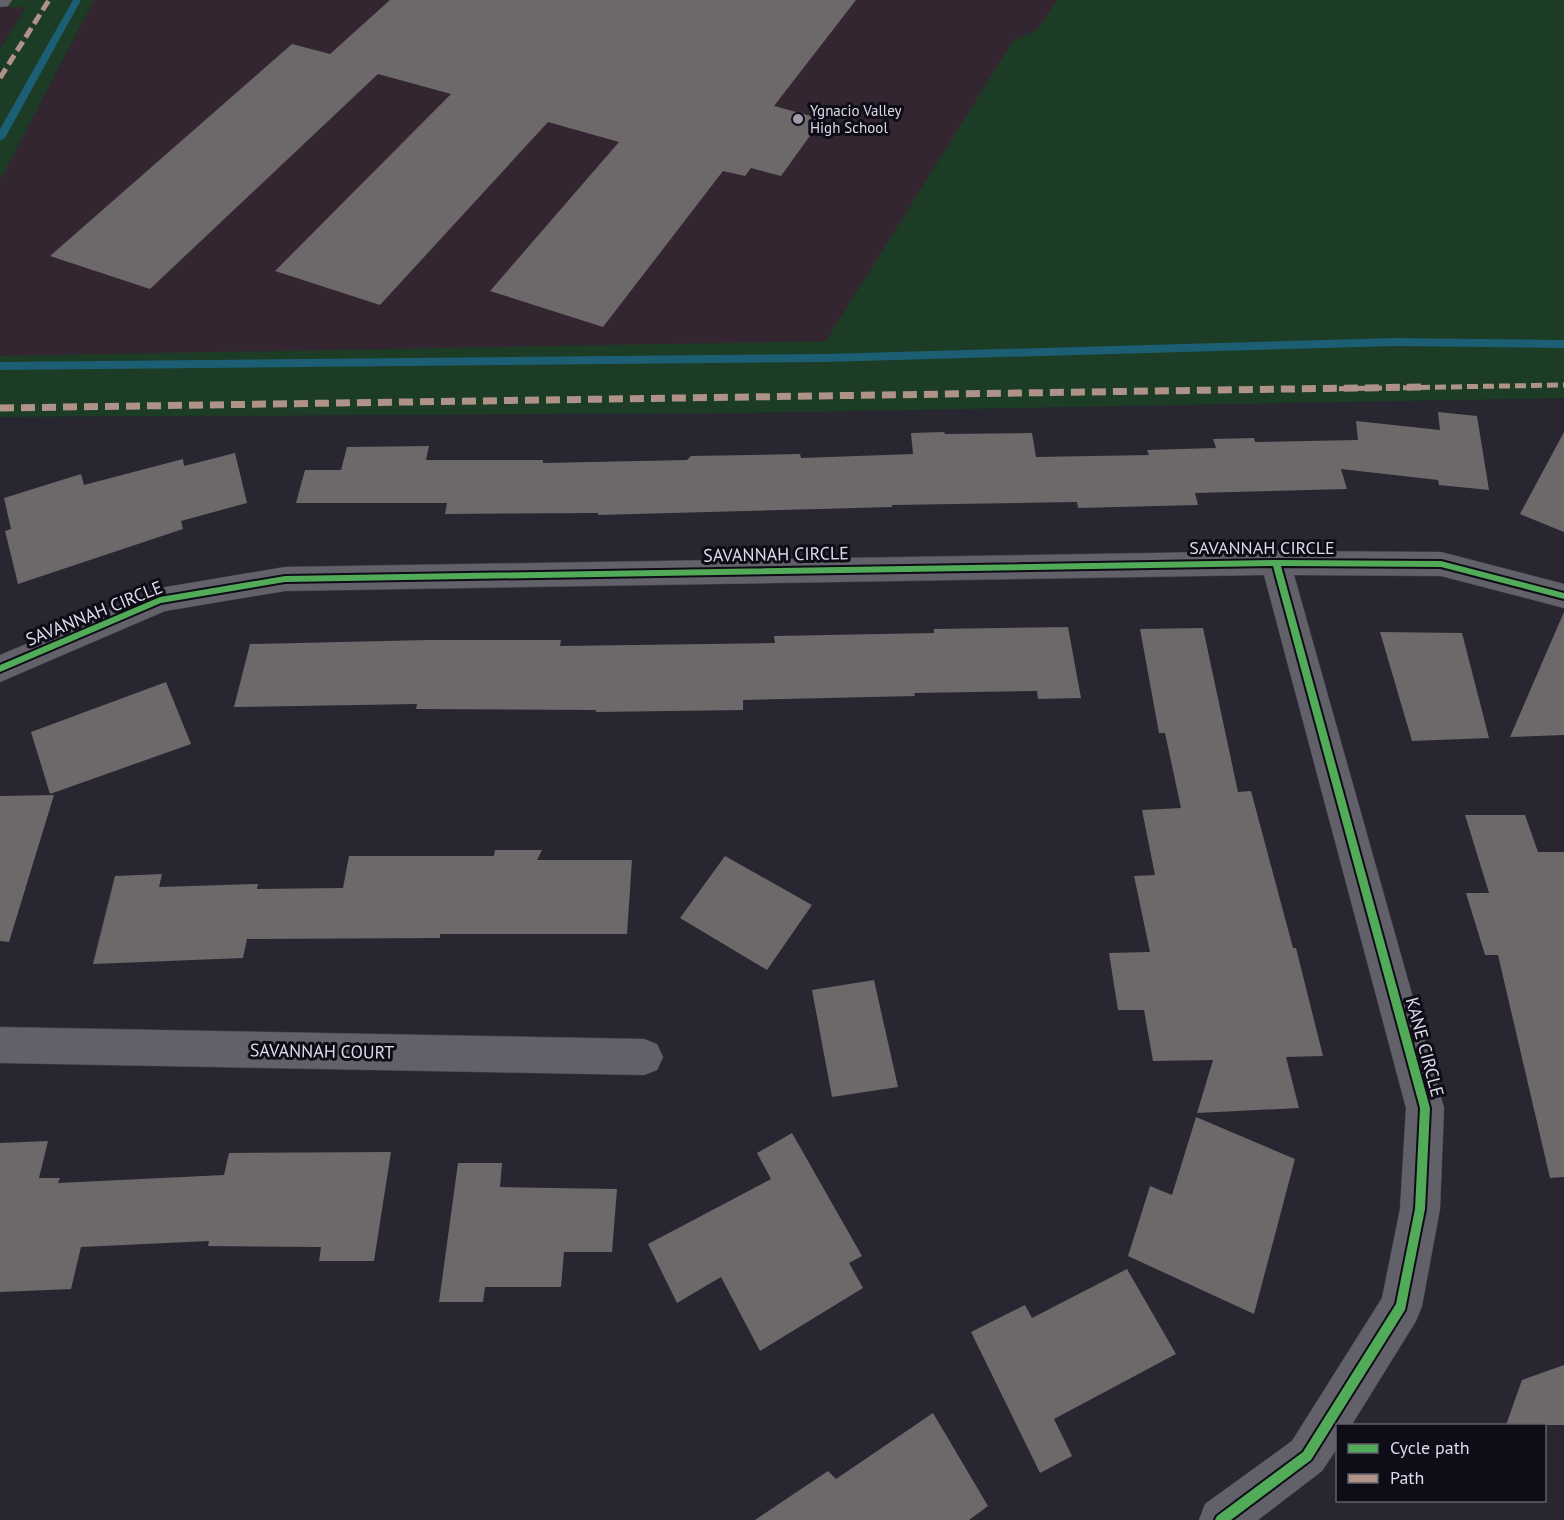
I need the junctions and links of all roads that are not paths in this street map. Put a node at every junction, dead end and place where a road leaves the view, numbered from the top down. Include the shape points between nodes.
1 (1276, 563) junction
2 (1564, 596) edge
3 (0, 669) edge
4 (0, 1045) edge
5 (644, 1057) dead end
6 (1221, 1520) edge

1 - 2 street, SAVANNAH CIRCLE via 1441,564
1 - 3 street, SAVANNAH CIRCLE via 285,579 160,600
1 - 6 street, KANE CIRCLE via 1425,1108 1420,1209 1401,1306 1307,1456
4 - 5 street, SAVANNAH COURT

